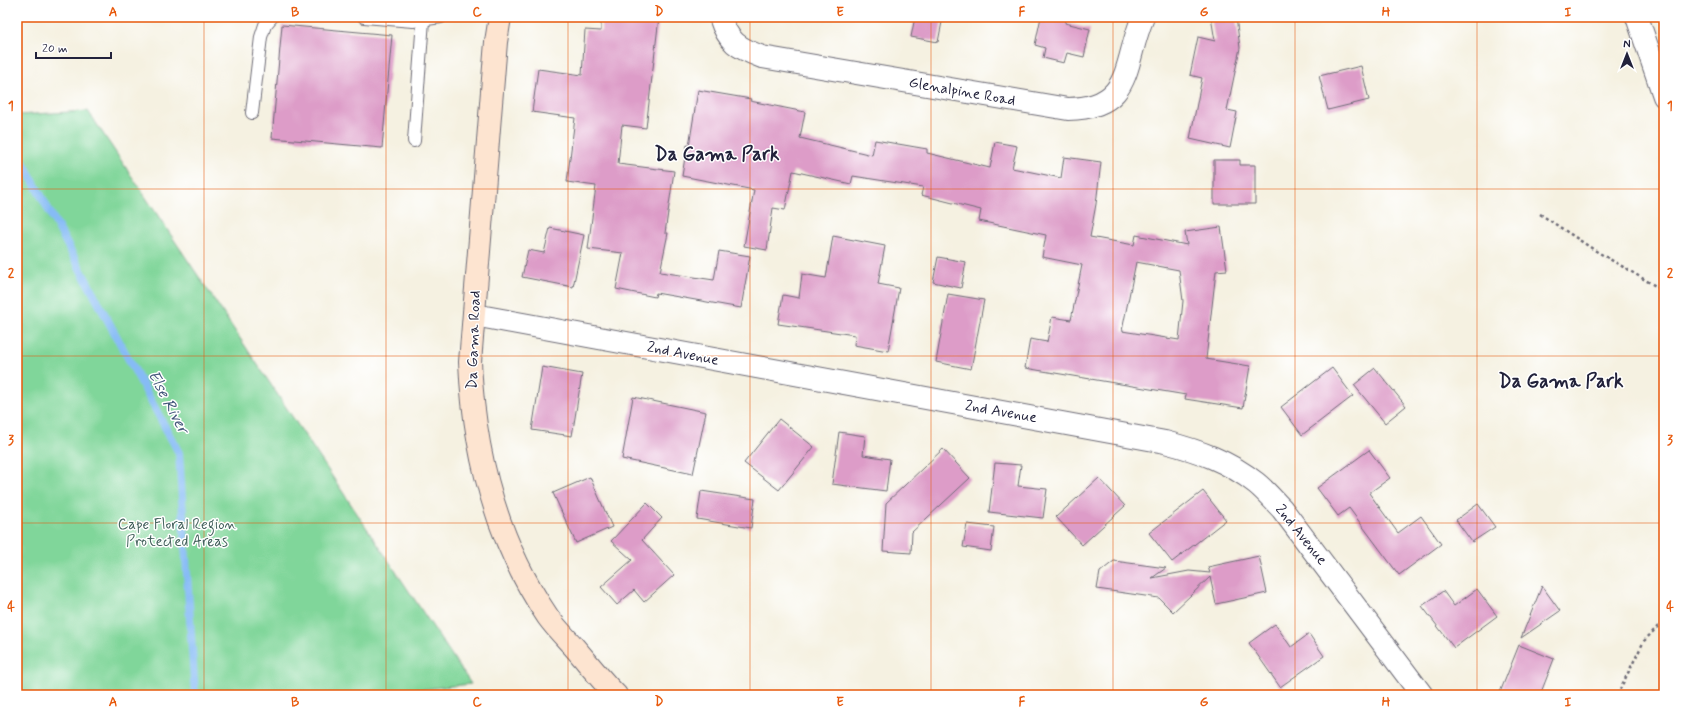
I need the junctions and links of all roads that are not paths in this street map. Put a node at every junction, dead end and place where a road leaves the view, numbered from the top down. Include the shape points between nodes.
1 (272, 17) edge
2 (364, 17) edge
3 (441, 17) edge
4 (500, 17) edge
5 (720, 17) edge
6 (1143, 17) edge
7 (1637, 17) edge
8 (423, 20) junction
9 (1664, 96) edge
10 (252, 113) dead end
11 (414, 141) dead end
12 (474, 315) junction
13 (608, 692) edge
14 (1422, 695) edge

1 - 10 lane via 265,25 261,38
2 - 8 lane
3 - 8 lane
4 - 12 street, Da Gama Road
5 - 6 street, Glenalpine Road via 730,39 741,49 762,57 1068,109 1095,106 1114,94 1126,73
7 - 9 street
8 - 11 lane
12 - 13 street, Da Gama Road via 470,362 471,392 476,430 490,495 498,518 528,583 549,618
12 - 14 street, 2nd Avenue via 1165,442 1201,452 1231,466 1257,484 1282,509

